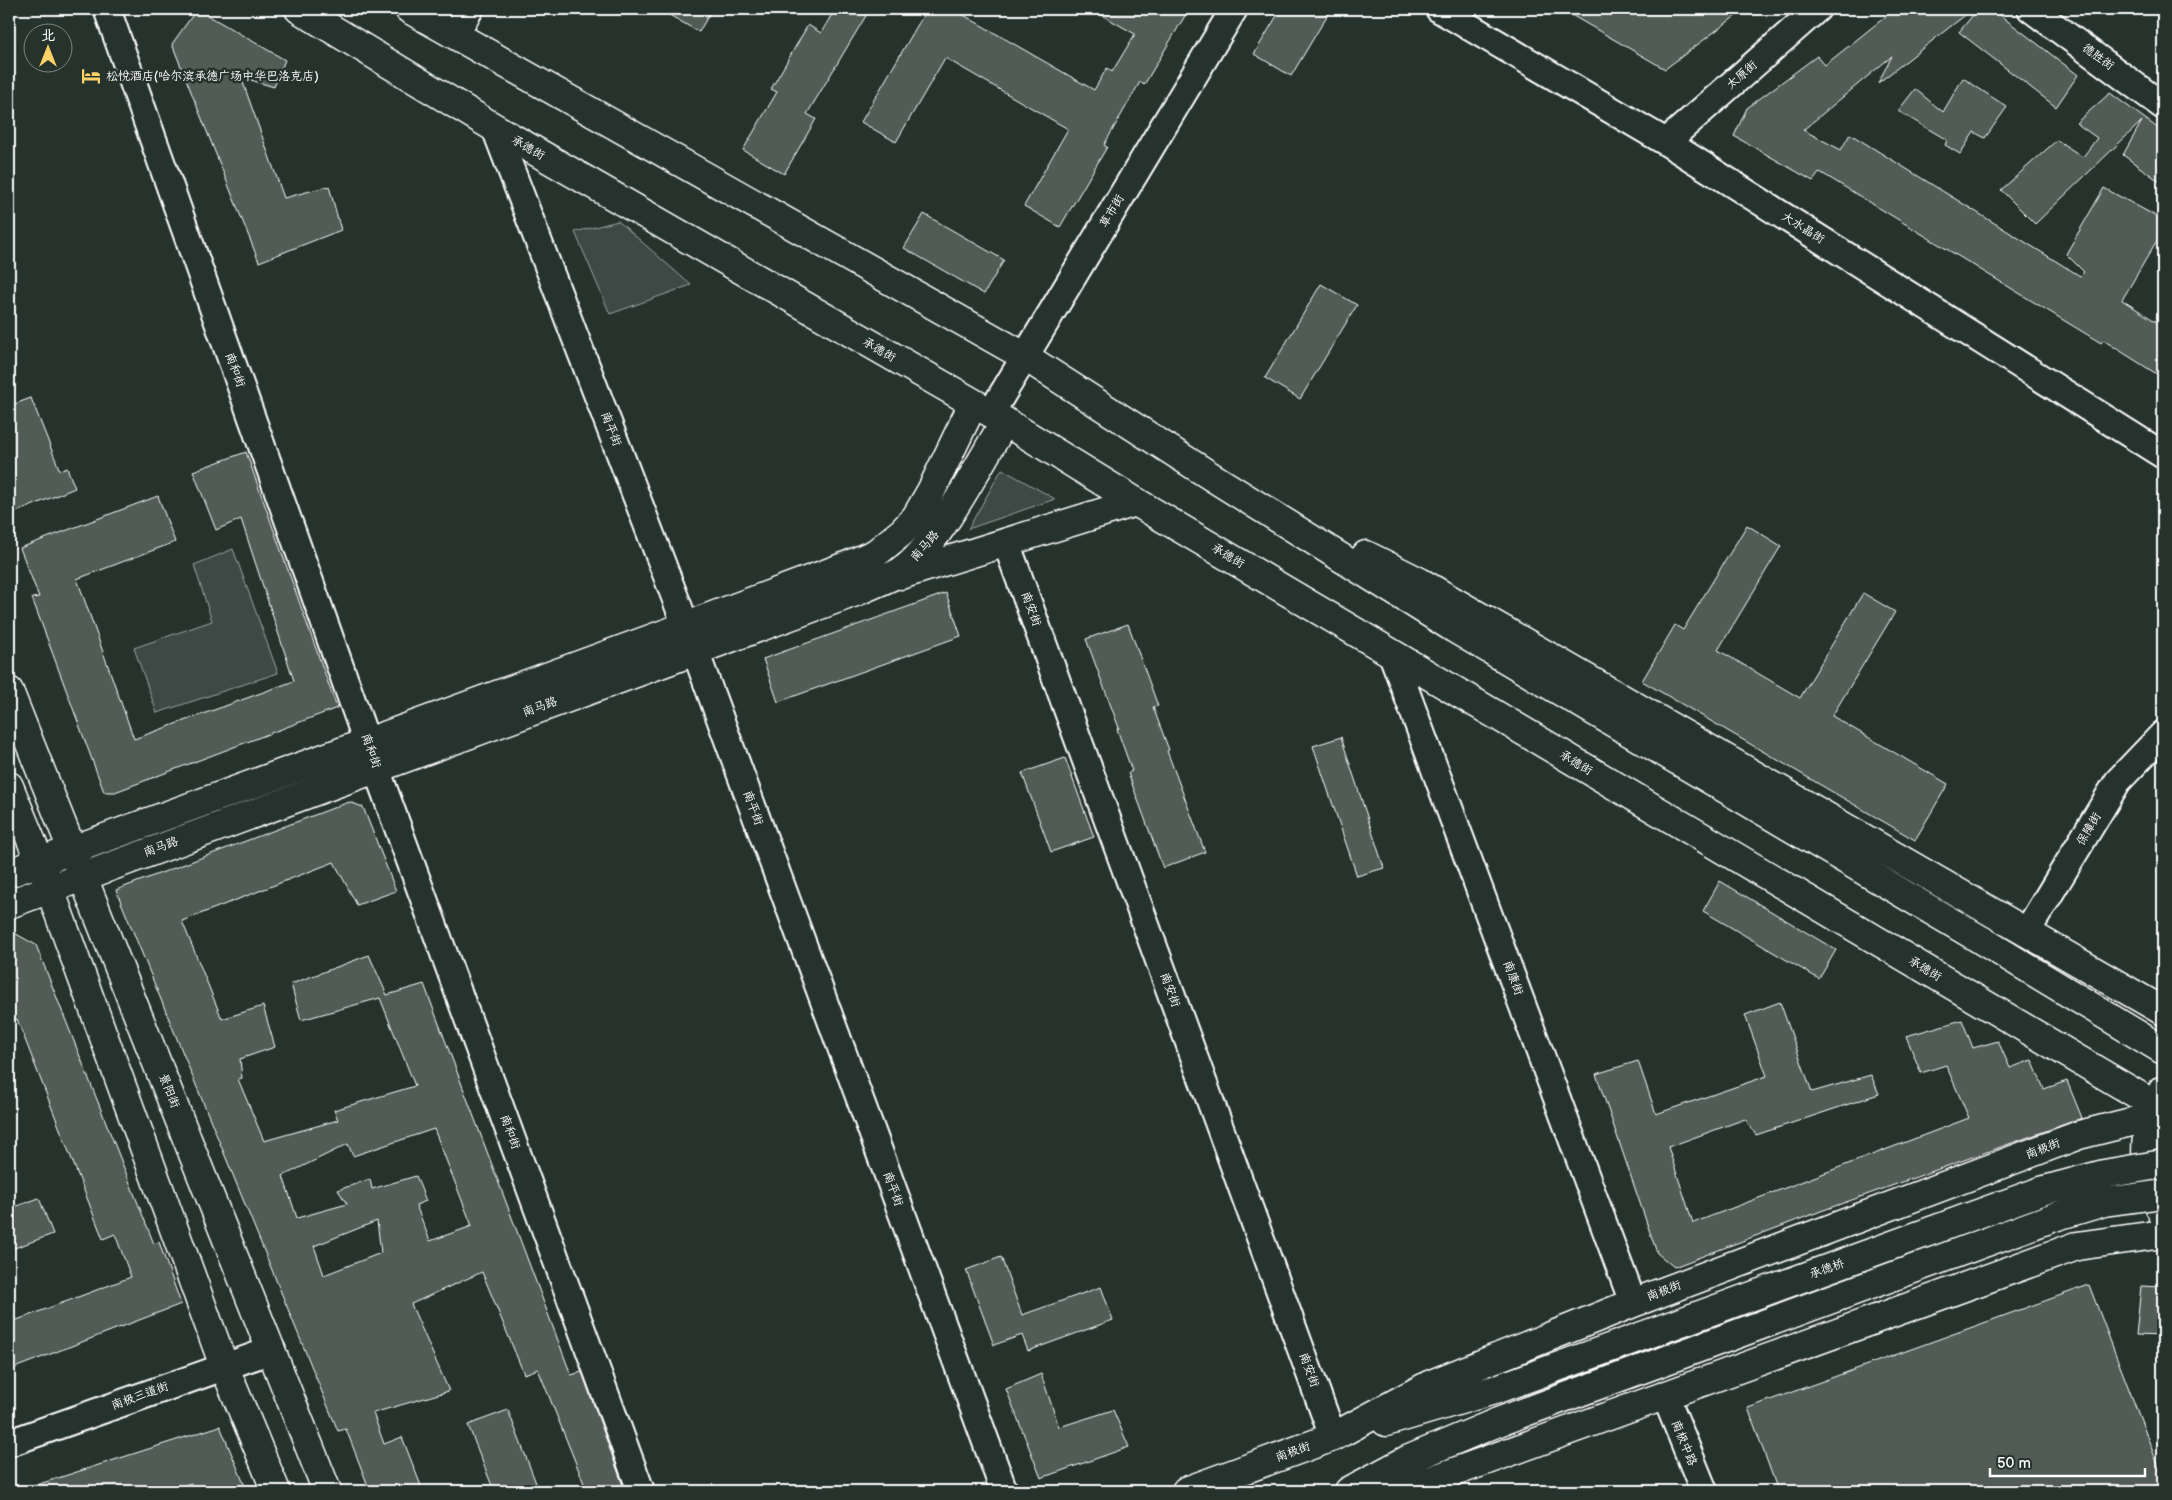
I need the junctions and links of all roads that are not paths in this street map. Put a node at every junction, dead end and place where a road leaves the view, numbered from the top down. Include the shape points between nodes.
1 (107, 9) edge
2 (300, 9) edge
3 (409, 9) edge
4 (470, 9) edge
5 (1234, 9) edge
6 (1439, 9) edge
7 (1817, 9) edge
8 (2031, 9) edge
9 (455, 35) junction
10 (2160, 98) edge
11 (495, 128) junction
12 (1666, 142) junction
13 (1024, 356) junction
14 (989, 413) junction
15 (2163, 455) edge
16 (1209, 475) junction
17 (1136, 502) junction
18 (1006, 542) junction
19 (876, 583) junction
20 (691, 638) junction
21 (1392, 654) junction
22 (9, 691) edge
23 (2163, 734) edge
24 (368, 742) junction
25 (376, 768) junction
26 (9, 786) edge
27 (73, 850) junction
28 (40, 862) junction
29 (9, 873) edge
30 (84, 875) junction
31 (50, 890) junction
32 (9, 904) edge
33 (2026, 933) junction
34 (2163, 1011) edge
35 (2163, 1050) edge
36 (2157, 1104) edge
37 (2163, 1164) edge
38 (2163, 1194) edge
39 (2163, 1214) edge
40 (2163, 1234) edge
41 (1633, 1303) junction
42 (272, 1350) junction
43 (224, 1366) junction
44 (1665, 1395) junction
45 (1333, 1437) junction
46 (9, 1443) edge
47 (276, 1491) edge
48 (327, 1491) edge
49 (641, 1491) edge
50 (1004, 1491) edge
51 (1186, 1491) edge
52 (1349, 1491) edge
53 (1370, 1491) edge
54 (1704, 1491) edge

1 - 24 street, 南和街
2 - 11 main road, 承德街
3 - 9 main road
4 - 9 street
5 - 13 street, 草市街
6 - 12 street, 大水晶街
7 - 12 street, 太原街
8 - 10 street, 德胜街
9 - 13 main road
11 - 14 main road, 承德街
11 - 20 street, 南平街
12 - 15 street, 大水晶街
13 - 14 street, 草市街
13 - 16 main road
14 - 17 main road, 承德街
14 - 19 main road, 南马路 via 940,528 918,556 900,572
14 - 20 main road, 南马路 via 916,516 876,553
16 - 33 main road via 1420,582
16 - 35 main road via 1455,629
17 - 18 main road
17 - 21 main road, 承德街
18 - 19 main road
18 - 45 street, 南安街
19 - 20 main road, 南马路
20 - 24 main road, 南马路
20 - 25 main road, 南马路
20 - 50 street, 南平街
21 - 36 main road, 承德街
21 - 41 street, 南康街
22 - 27 main road, 景阳街
23 - 33 street, 保障街 via 2118,781
24 - 25 street, 南和街
24 - 27 main road, 南马路
25 - 30 main road, 南马路
25 - 49 street, 南和街
26 - 28 main road
27 - 28 main road, 南马路
27 - 30 main road, 景阳街
28 - 29 main road, 南马路
28 - 31 main road
30 - 31 main road, 南马路
30 - 42 main road, 景阳街
31 - 32 main road, 南马路
31 - 43 main road
33 - 34 main road
36 - 39 main road via 2146,1152 2151,1187
36 - 41 main road, 南极街
37 - 45 main road, 承德桥, bridge via 2104,1174 2040,1191 1494,1390
38 - 52 main road, bridge via 2104,1202 2057,1216 1498,1422 1407,1460
40 - 44 main road via 2077,1246
41 - 45 main road, 南极街 via 1429,1385
42 - 43 street, 南极三道街
42 - 48 main road, 景阳街
43 - 46 street, 南极三道街
43 - 47 main road
44 - 53 main road via 1424,1483
44 - 54 street, 南极中路
45 - 51 main road, 南极街

